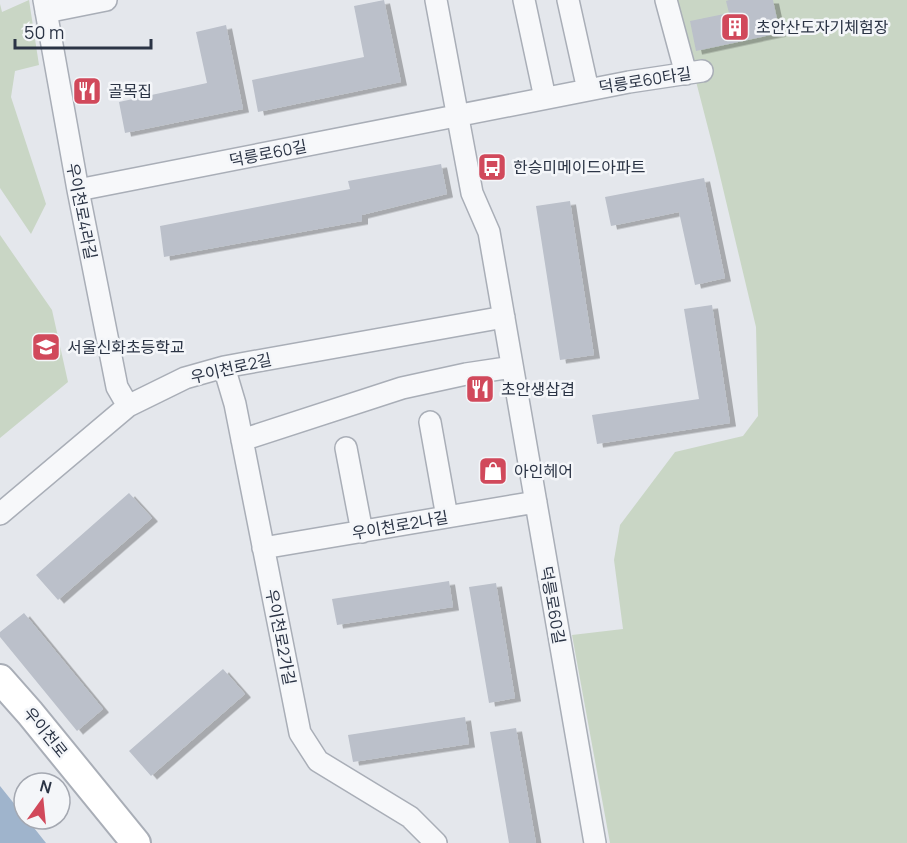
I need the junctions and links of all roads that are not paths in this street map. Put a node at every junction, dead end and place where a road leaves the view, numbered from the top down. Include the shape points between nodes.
1 (106, 0) edge
2 (436, 0) edge
3 (524, 0) edge
4 (568, 0) edge
5 (666, 0) edge
6 (45, 6) edge
7 (588, 90) junction
8 (545, 99) junction
9 (459, 115) junction
10 (78, 190) junction
11 (504, 317) junction
12 (224, 367) junction
13 (512, 367) junction
14 (128, 406) junction
15 (430, 422) dead end
16 (242, 440) junction
17 (346, 448) dead end
18 (536, 502) junction
19 (0, 514) edge
20 (447, 517) junction
21 (362, 532) junction
22 (263, 548) junction
23 (0, 679) edge
24 (135, 843) edge
25 (436, 843) edge
26 (595, 843) edge

1 - 6 street, 우이천로4라길
2 - 9 street, 덕릉로60길
3 - 8 street
4 - 7 street, 덕릉로60타길
5 - 7 street, 덕릉로60타길 via 694,72
6 - 10 street, 우이천로4라길
7 - 8 street, 덕릉로60타길
8 - 9 street, 덕릉로60타길
9 - 10 street, 덕릉로60길
9 - 11 street, 덕릉로60길 via 472,193 489,232
10 - 14 street, 우이천로4라길 via 117,387
11 - 12 street, 우이천로2길
11 - 13 street, 덕릉로60길
12 - 14 street, 우이천로2길 via 185,378
12 - 16 street, 우이천로2가길
13 - 16 street via 402,388
13 - 18 street, 덕릉로60길
14 - 19 street, 우이천로2길
15 - 20 street
16 - 22 street, 우이천로2가길
17 - 21 street
18 - 20 street, 우이천로2나길
18 - 26 street, 덕릉로60길
20 - 21 street, 우이천로2나길
21 - 22 street, 우이천로2나길
22 - 25 street, 우이천로2가길 via 300,733 318,761 410,817
23 - 24 street, 우이천로

